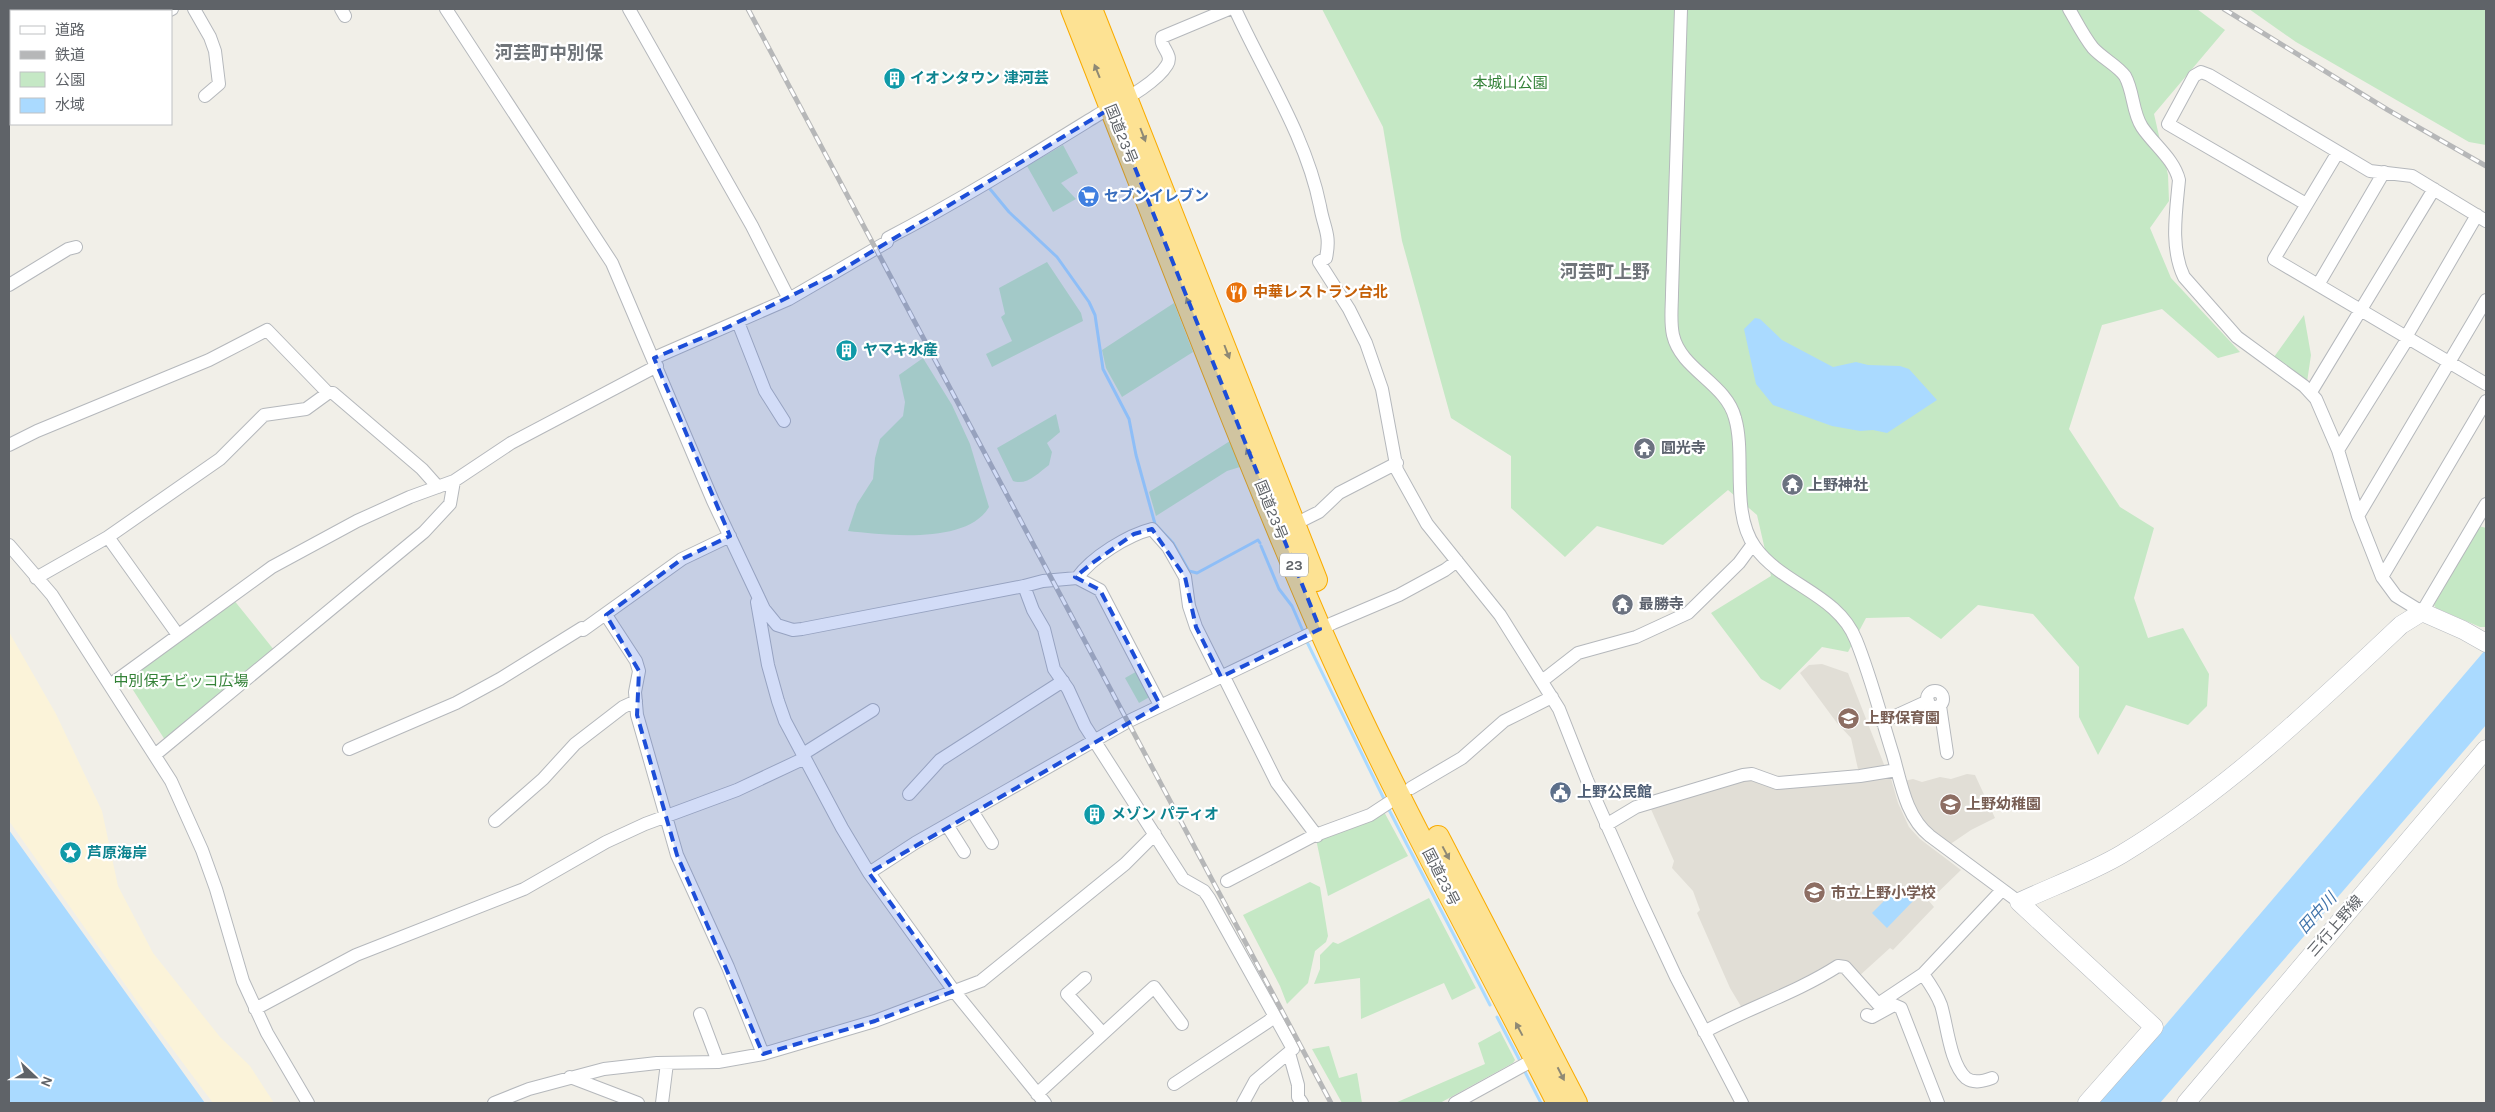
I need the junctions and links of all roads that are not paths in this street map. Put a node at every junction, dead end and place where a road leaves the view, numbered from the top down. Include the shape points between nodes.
1 (194, 9) edge
2 (446, 9) edge
3 (629, 9) edge
4 (1072, 9) edge
5 (1091, 9) edge
6 (1229, 9) edge
7 (1235, 9) edge
8 (1681, 9) edge
9 (2069, 9) edge
10 (205, 96) dead end
11 (1120, 103) junction
12 (2338, 152) junction
13 (2384, 172) junction
14 (2434, 189) junction
15 (2306, 204) junction
16 (2482, 218) edge
17 (76, 247) dead end
18 (9, 284) edge
19 (2318, 285) junction
20 (789, 298) junction
21 (2486, 300) edge
22 (2361, 310) junction
23 (738, 322) junction
24 (2407, 338) junction
25 (656, 362) junction
26 (2449, 363) junction
27 (2486, 384) edge
28 (2311, 392) junction
29 (328, 393) junction
30 (2486, 400) edge
31 (784, 421) dead end
32 (9, 445) edge
33 (2338, 450) junction
34 (1397, 464) junction
35 (454, 481) junction
36 (438, 487) junction
37 (2486, 504) edge
38 (2358, 516) junction
39 (1295, 524) junction
40 (730, 536) junction
41 (108, 537) junction
42 (1753, 544) junction
43 (9, 545) edge
44 (1457, 561) junction
45 (2382, 577) junction
46 (36, 578) junction
47 (1077, 578) junction
48 (1024, 586) junction
49 (755, 592) junction
50 (2422, 612) junction
51 (606, 615) junction
52 (1327, 626) junction
53 (178, 635) junction
54 (2486, 644) edge
55 (1222, 676) junction
56 (1062, 681) junction
57 (1542, 681) junction
58 (110, 685) junction
59 (1552, 697) junction
60 (636, 701) junction
61 (1160, 705) junction
62 (872, 710) dead end
63 (1882, 722) junction
64 (1093, 741) junction
65 (349, 749) dead end
66 (2486, 749) edge
67 (1947, 753) dead end
68 (156, 754) junction
69 (804, 756) junction
70 (1897, 770) junction
71 (1405, 792) junction
72 (909, 794) dead end
73 (972, 811) junction
74 (667, 815) junction
75 (495, 820) dead end
76 (947, 825) junction
77 (1606, 825) junction
78 (1155, 834) junction
79 (1317, 836) junction
80 (992, 843) dead end
81 (964, 852) dead end
82 (869, 873) junction
83 (1227, 881) dead end
84 (2002, 890) junction
85 (2019, 902) junction
86 (1923, 974) junction
87 (1084, 978) dead end
88 (954, 991) junction
89 (255, 1009) junction
90 (700, 1014) dead end
91 (1274, 1015) junction
92 (1867, 1016) dead end
93 (1182, 1024) dead end
94 (1704, 1032) junction
95 (1101, 1035) junction
96 (1289, 1053) junction
97 (763, 1054) junction
98 (1535, 1059) junction
99 (718, 1062) junction
100 (668, 1063) junction
101 (569, 1077) junction
102 (1992, 1078) dead end
103 (1174, 1084) dead end
104 (1041, 1099) edge
105 (308, 1103) edge
106 (494, 1103) edge
107 (638, 1103) edge
108 (662, 1103) edge
109 (1242, 1103) edge
110 (1302, 1103) edge
111 (1455, 1103) edge
112 (1558, 1103) edge
113 (1576, 1103) edge
114 (1742, 1103) edge
115 (1938, 1103) edge
116 (2087, 1103) edge
117 (2186, 1103) edge

1 - 10 street via 215,51 220,84
2 - 25 street via 612,263
3 - 20 street via 752,226
11 -> 4 highway, 国道23号 / 23
5 - 11 highway, 国道23号 / 23
6 - 11 street via 1162,37 1168,64
7 - 34 street via 1295,133 1314,181 1329,242 1326,258 1320,262 1366,343 1382,389
8 - 42 street via 1673,334 1686,359 1725,398 1735,416 1741,503
9 - 28 street via 2092,46 2124,75 2136,117 2177,173 2175,238 2184,276 2237,337
11 - 20 street
11 -> 39 highway, 国道23号 / 23
52 -> 11 highway, 国道23号 / 23 via 1257,477
12 - 13 street via 2370,171
12 - 15 street
12 - 15 street via 2209,75 2201,72 2194,76 2168,124
13 - 14 street via 2412,176
13 - 19 street
14 - 16 street
14 - 22 street
15 - 19 street via 2274,259
16 - 24 street
17 - 18 street
19 - 22 street
20 - 23 street
21 - 26 street
22 - 24 street
22 - 28 street
23 - 25 street
23 - 31 street via 765,391
24 - 26 street
24 - 33 street
25 - 35 street via 511,442
25 - 40 street
26 - 27 street
26 - 38 street
28 - 33 street via 2320,405
29 - 32 street via 267,330 209,360
29 - 36 street via 334,393 422,469
29 - 41 street via 306,409 264,415 220,459
30 - 45 street
33 - 38 street
34 - 39 street via 1339,493 1319,512
34 - 44 street via 1397,470 1427,524
35 - 36 street
35 - 68 street via 450,504 424,532
36 - 53 street via 299,550
37 - 50 street
38 - 45 street
39 - 52 highway, 国道23号 / 23
40 - 49 street
40 - 51 street via 682,559
41 - 46 street
41 - 53 street
42 - 57 street via 1734,568 1688,613 1636,637 1578,653
42 - 63 street via 1770,564 1831,607 1851,630
43 - 46 street
44 - 52 street via 1416,586
44 - 57 street via 1500,615
45 - 50 street via 2396,596
46 - 58 street via 52,595
47 - 48 street
47 - 55 street via 1115,546 1134,534 1152,529 1168,547 1185,576 1189,606 1196,626
47 - 61 street via 1100,590
48 - 49 street via 794,630 777,625
48 - 56 street via 1044,628 1054,669
49 - 69 street via 764,647 778,701
50 - 54 street
50 - 85 street via 2401,625 2286,732 2219,788 2120,855
51 - 60 street via 636,662 639,671
51 - 65 street via 456,703
52 - 55 street
52 - 71 highway, 国道23号 / 23
53 - 58 street
55 - 61 street
55 - 79 street via 1277,783
56 - 64 street
56 - 72 street via 940,760
57 - 59 street
58 - 68 street
59 - 71 street via 1504,721 1462,758
59 - 77 street via 1566,723
60 - 74 street via 637,715
60 - 75 street via 623,707 575,744 543,779
61 - 64 street
62 - 69 street
63 - 67 street via 1940,698
63 - 70 street
64 - 73 street
64 - 78 street
66 - 117 street, 三行上野線
68 - 89 street via 202,850 234,943 243,981
69 - 74 street via 737,790
69 - 82 street
70 - 77 street via 1777,783 1752,774 1743,775 1636,807
70 - 84 street via 1910,808 1924,831
71 - 79 street via 1370,815
98 -> 71 highway, 国道23号 / 23
71 -> 113 highway, 国道23号 / 23 via 1465,887
73 - 76 street
73 - 80 street
74 - 89 street via 606,842 524,890 356,955
74 - 97 street via 685,876 719,945
76 - 81 street
76 - 82 street
77 - 94 street
78 - 88 street via 1125,864 981,981
78 - 91 street via 1183,879 1204,891 1209,898
79 - 83 street
82 - 88 street
84 - 85 street
84 - 86 street
85 - 116 street via 2154,1027
86 - 94 street via 1878,1004 1845,967 1838,966 1798,989 1737,1014
86 - 102 street via 1939,1001 1960,1068 1967,1078 1974,1081
87 - 95 street via 1067,994
88 - 97 street via 875,1021
88 - 104 street
89 - 105 street
90 - 99 street
91 - 96 street via 1293,1049
91 - 103 street
92 - 115 street via 1872,1017 1894,1005 1901,1008
93 - 95 street via 1154,986
94 - 114 street
95 - 104 street
96 - 109 street via 1255,1081
96 - 110 street
97 - 99 street
98 - 111 street
98 - 112 highway, 国道23号 / 23
99 - 100 street
100 - 101 street via 604,1069
100 - 108 street
101 - 106 street
101 - 107 street

